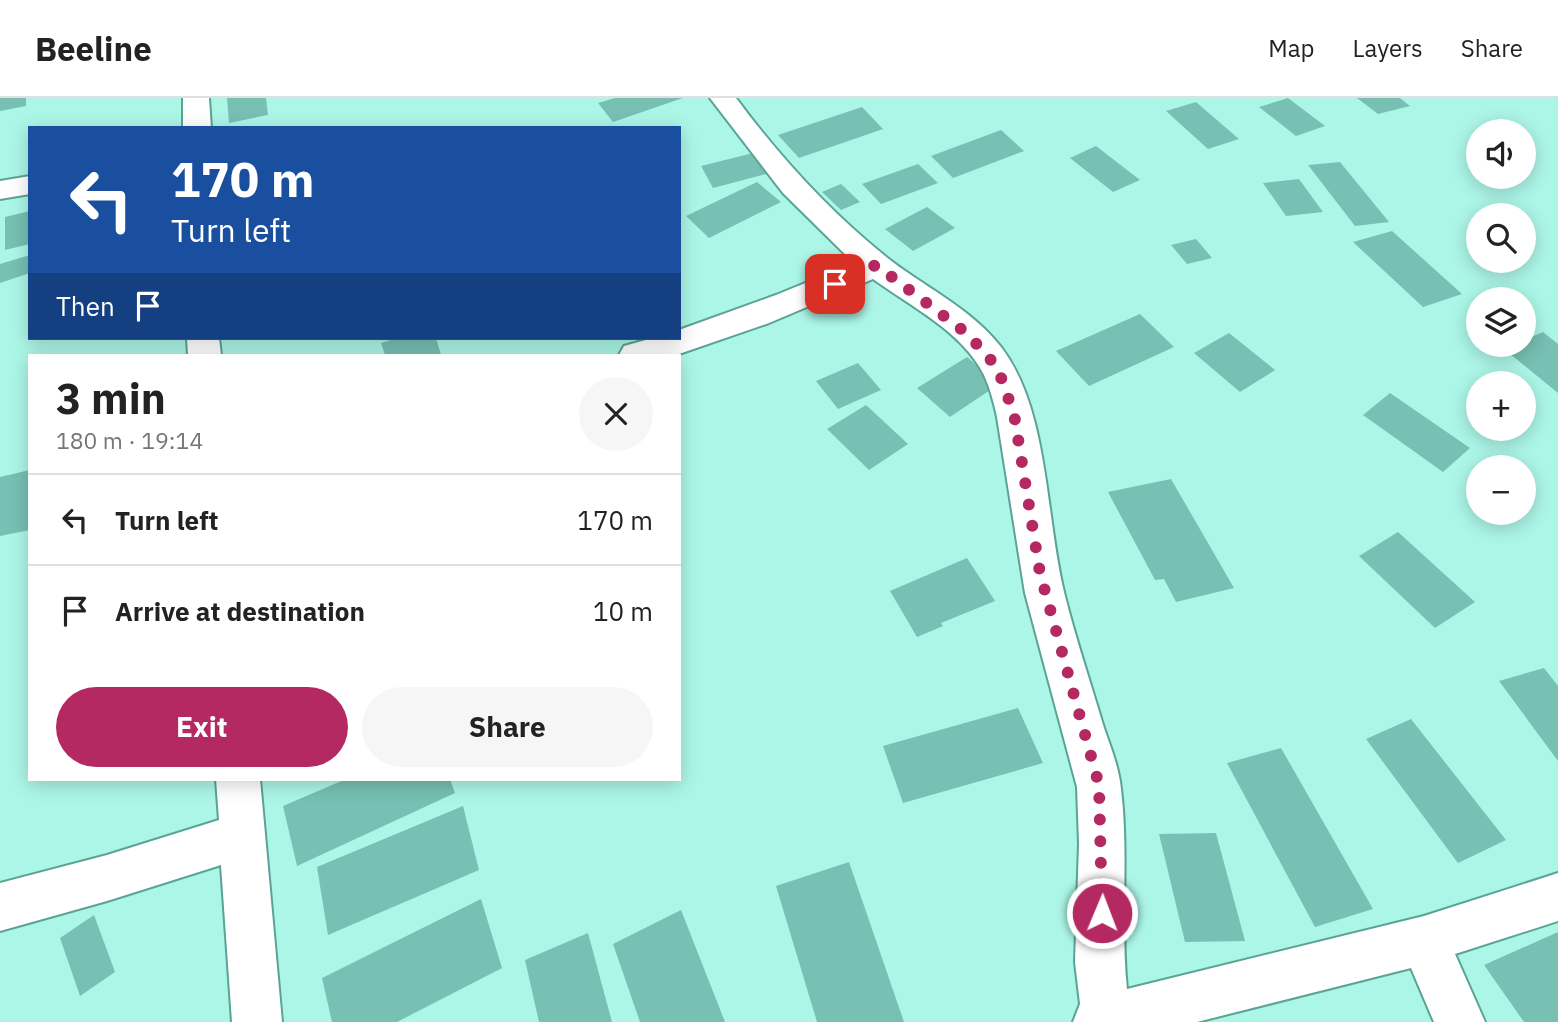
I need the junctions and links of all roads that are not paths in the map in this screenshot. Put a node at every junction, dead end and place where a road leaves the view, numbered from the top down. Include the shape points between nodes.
1 (196, 98) edge
2 (723, 98) edge
3 (197, 126) edge
4 (28, 185) edge
5 (0, 190) edge
6 (876, 265) junction
7 (640, 354) edge
8 (238, 781) edge
9 (243, 835) junction
10 (1558, 897) edge
11 (0, 907) edge
12 (1423, 940) junction
13 (1103, 1020) edge
14 (257, 1022) edge
15 (1460, 1022) edge

1 - 3 street
2 - 6 street via 770,162 822,218
4 - 5 street
6 - 7 street via 709,335
6 - 13 street via 986,353 999,372 1014,414 1040,573 1099,785
8 - 9 street
9 - 11 street
9 - 14 street
10 - 12 street
12 - 13 street
12 - 15 street

